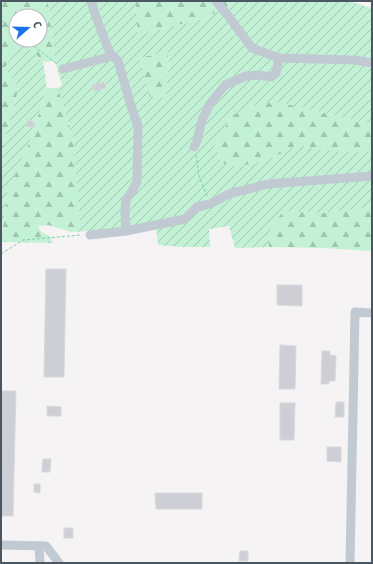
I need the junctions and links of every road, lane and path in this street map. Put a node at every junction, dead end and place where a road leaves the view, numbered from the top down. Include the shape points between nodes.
1 (91, 1) edge
2 (216, 1) edge
3 (36, 48) edge
4 (112, 56) junction
5 (280, 58) junction
6 (372, 63) edge
7 (63, 69) joint
8 (194, 147) joint
9 (372, 176) edge
10 (210, 204) junction
11 (126, 231) junction
12 (90, 234) joint
13 (1, 254) edge
14 (372, 312) edge
15 (1, 545) edge
16 (39, 546) junction
17 (40, 563) edge
18 (59, 563) edge
19 (350, 563) edge

1 - 4 lane
2 - 5 lane via 252,48
3 - 7 path
4 - 7 lane
4 - 11 lane via 118,60 138,126 137,182 126,200
5 - 6 lane via 354,60
5 - 8 lane via 276,73 271,77 246,76 225,85 210,104
8 - 10 path via 199,176
9 - 10 lane via 268,184 230,193
10 - 11 lane via 198,207 184,219
11 - 12 lane
12 - 13 path via 23,240
14 - 19 lane via 355,312
15 - 16 lane
16 - 17 lane
16 - 18 lane via 46,546

